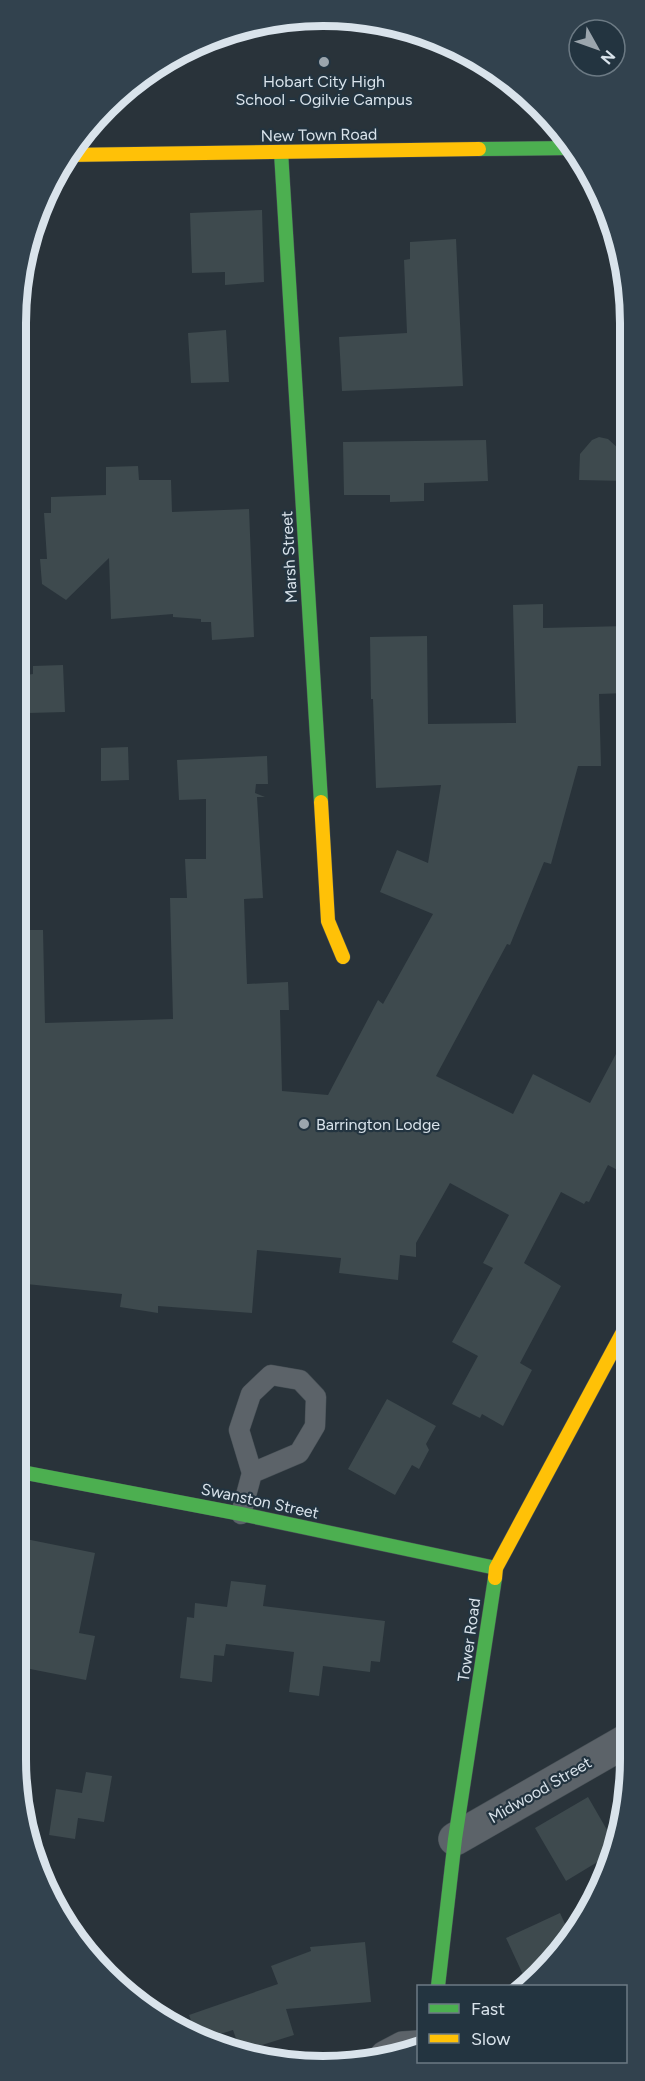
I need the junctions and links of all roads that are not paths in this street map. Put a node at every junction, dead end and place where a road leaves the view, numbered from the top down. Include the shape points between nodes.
1 (563, 148) edge
2 (281, 152) junction
3 (78, 155) edge
4 (342, 957) dead end
5 (620, 1337) edge
6 (26, 1472) edge
7 (252, 1473) junction
8 (242, 1514) junction
9 (496, 1568) junction
10 (620, 1744) edge
11 (455, 1839) junction
12 (438, 1985) edge

1 - 2 street, New Town Road
2 - 3 street, New Town Road
2 - 4 street, Marsh Street via 328,921
5 - 9 street, Tower Road
6 - 8 street, Swanston Street
7 - 7 lane via 239,1430 251,1394 271,1375 300,1380 316,1397 315,1426 299,1453
7 - 8 lane
8 - 9 street, Swanston Street
9 - 11 street, Tower Road
10 - 11 street, Midwood Street
11 - 12 street, Tower Road

